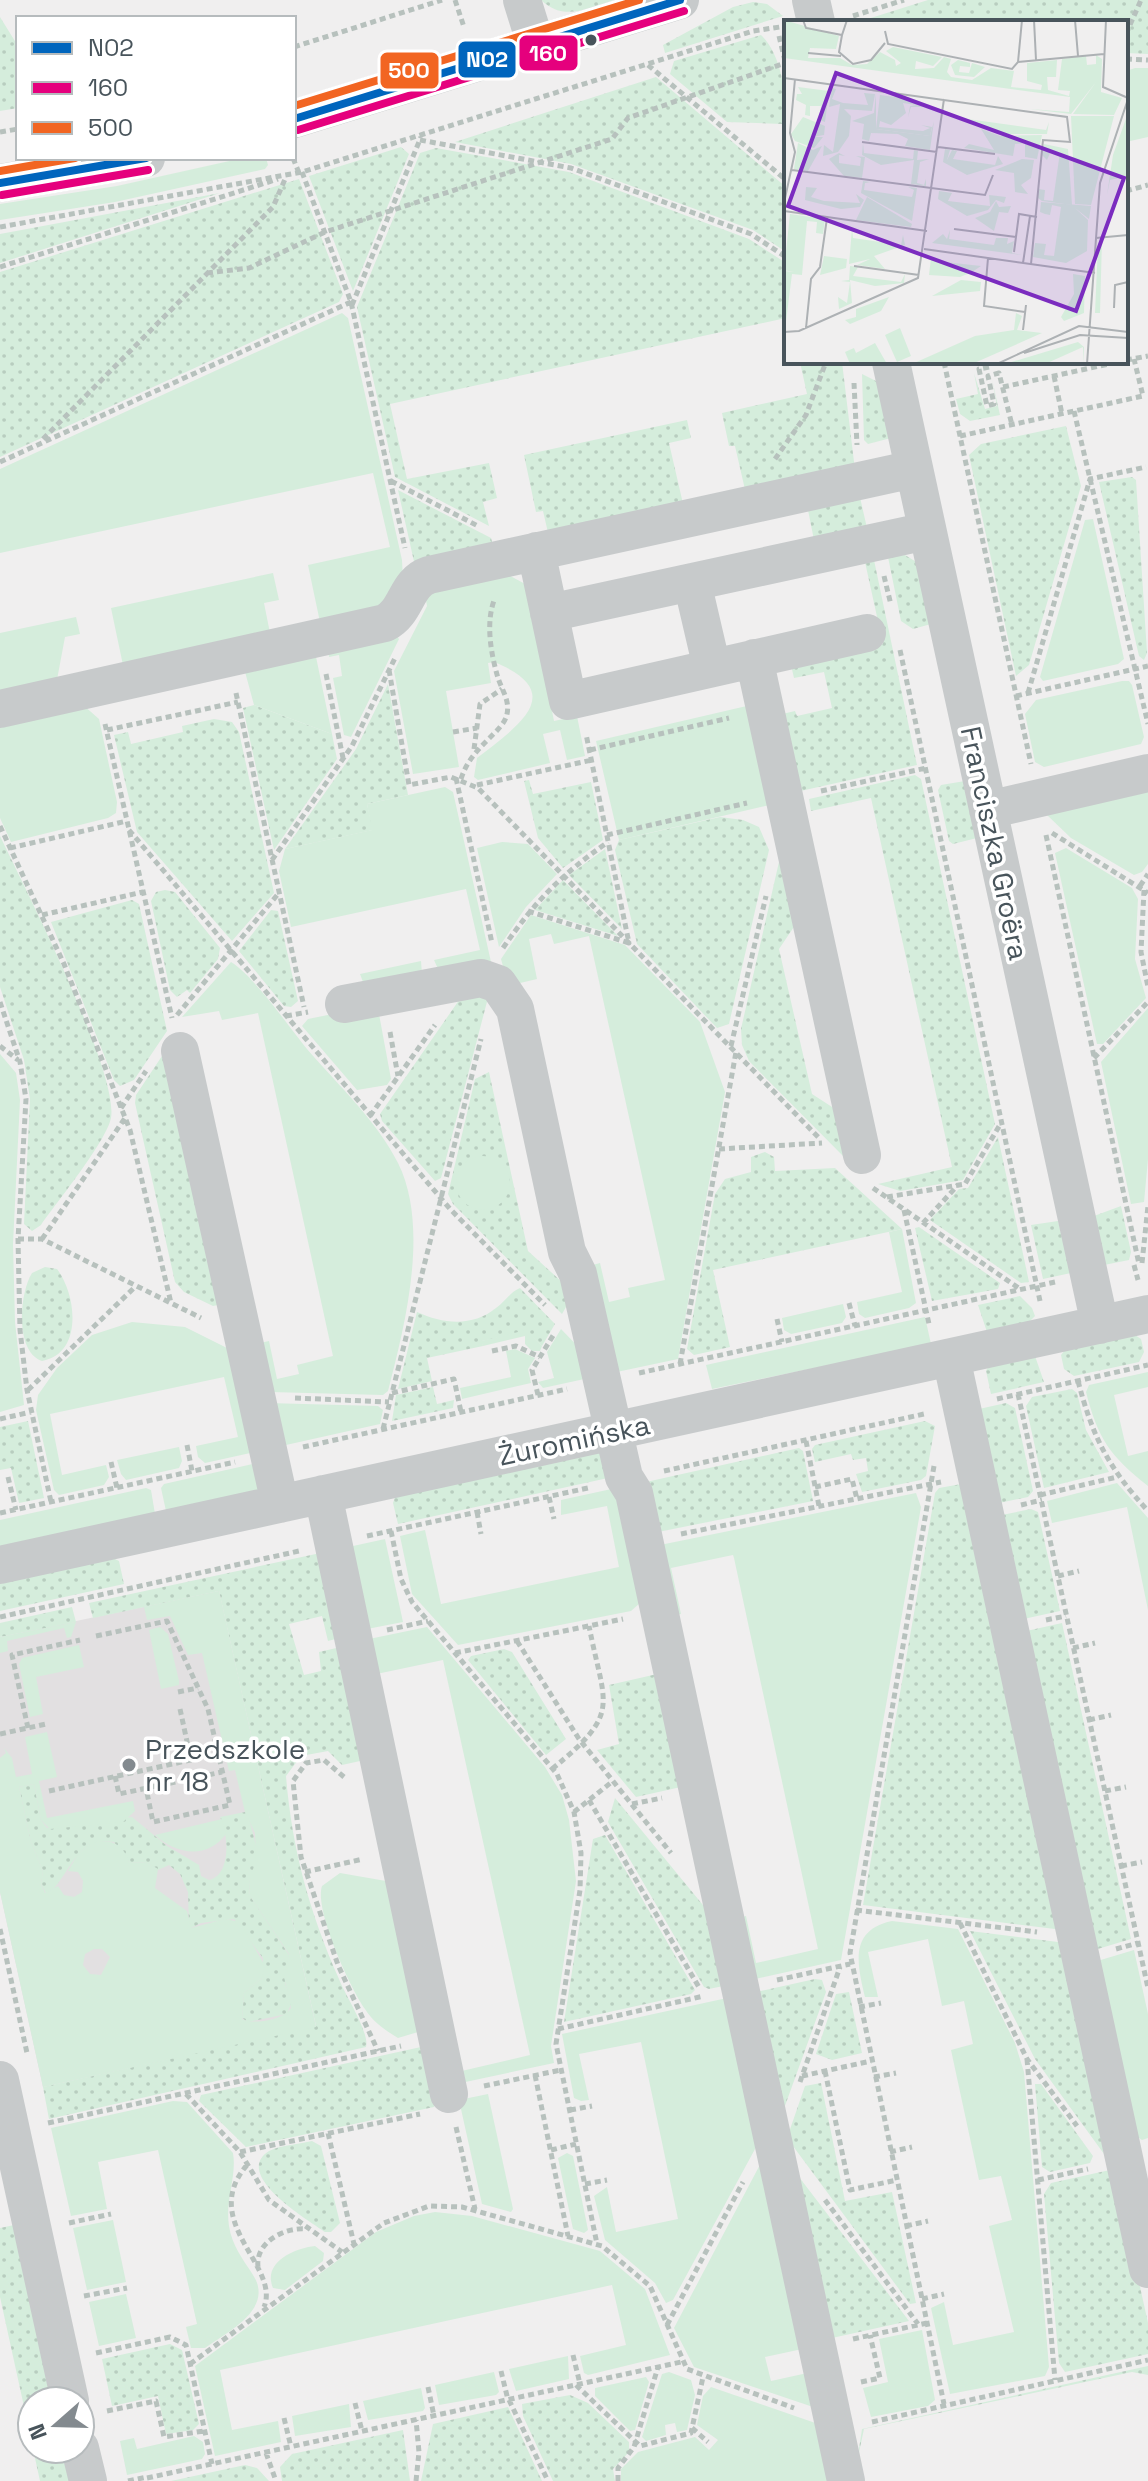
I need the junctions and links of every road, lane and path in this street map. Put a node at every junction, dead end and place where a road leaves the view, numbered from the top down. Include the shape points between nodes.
1 (442, 0) edge
2 (522, 0) edge
3 (680, 0) edge
4 (904, 0) edge
5 (1141, 0) edge
6 (823, 14) edge
7 (784, 26) edge
8 (777, 27) junction
9 (1128, 29) edge
10 (536, 45) junction
11 (296, 46) edge
12 (784, 56) edge
13 (1128, 59) edge
14 (1148, 60) edge
15 (647, 64) junction
16 (784, 65) edge
17 (686, 96) junction
18 (296, 118) edge
19 (421, 137) junction
20 (134, 160) edge
21 (294, 160) edge
22 (542, 163) junction
23 (302, 172) junction
24 (286, 177) junction
25 (784, 178) edge
26 (0, 183) edge
27 (1148, 185) edge
28 (1128, 190) edge
29 (391, 210) junction
30 (0, 227) edge
31 (325, 232) junction
32 (784, 256) edge
33 (0, 267) edge
34 (207, 273) junction
35 (351, 304) junction
36 (1148, 356) edge
37 (1134, 359) junction
38 (1128, 360) edge
39 (825, 364) edge
40 (891, 364) edge
41 (944, 364) edge
42 (1109, 364) edge
43 (989, 367) dead end
44 (853, 370) dead end
45 (1054, 376) junction
46 (1003, 387) junction
47 (1074, 411) junction
48 (1062, 414) junction
49 (1012, 425) junction
50 (960, 436) junction
51 (40, 442) junction
52 (0, 462) edge
53 (769, 464) dead end
54 (1146, 467) edge
55 (914, 469) junction
56 (1090, 479) junction
57 (390, 480) junction
58 (864, 480) junction
59 (487, 530) dead end
60 (927, 531) junction
61 (877, 542) junction
62 (530, 553) junction
63 (692, 582) junction
64 (414, 590) junction
65 (549, 613) junction
66 (886, 628) junction
67 (332, 635) junction
68 (754, 658) junction
69 (228, 659) junction
70 (1148, 666) edge
71 (712, 668) junction
72 (1135, 669) junction
73 (392, 674) junction
74 (98, 687) junction
75 (585, 688) junction
76 (502, 689) junction
77 (1028, 693) junction
78 (1016, 696) junction
79 (238, 702) junction
80 (0, 709) edge
81 (765, 709) junction
82 (1148, 724) edge
83 (477, 728) junction
84 (107, 730) junction
85 (453, 732) dead end
86 (590, 750) junction
87 (472, 753) junction
88 (343, 759) junction
89 (592, 760) junction
90 (926, 768) junction
91 (1148, 773) edge
92 (1033, 776) dead end
93 (458, 778) junction
94 (476, 786) junction
95 (784, 796) junction
96 (988, 810) junction
97 (127, 821) junction
98 (0, 826) edge
99 (129, 830) junction
100 (608, 838) junction
101 (10, 848) junction
102 (272, 860) junction
103 (563, 874) junction
104 (1148, 874) edge
105 (769, 881) dead end
106 (1144, 890) edge
107 (143, 892) junction
108 (279, 893) junction
109 (528, 911) junction
110 (42, 915) junction
111 (629, 943) junction
112 (231, 951) junction
113 (468, 979) junction
114 (1148, 987) edge
115 (0, 1002) edge
116 (1148, 1002) edge
117 (344, 1004) dead end
118 (305, 1012) dead end
119 (176, 1036) junction
120 (482, 1037) dead end
121 (0, 1046) edge
122 (730, 1047) junction
123 (736, 1052) junction
124 (1094, 1058) junction
125 (20, 1062) junction
126 (370, 1116) junction
127 (125, 1117) junction
128 (1002, 1122) junction
129 (824, 1143) junction
130 (719, 1149) junction
131 (855, 1164) junction
132 (959, 1185) junction
133 (886, 1197) junction
134 (441, 1199) junction
135 (1148, 1206) edge
136 (904, 1210) junction
137 (923, 1223) junction
138 (18, 1239) junction
139 (42, 1239) junction
140 (1060, 1281) dead end
141 (136, 1286) junction
142 (1037, 1286) junction
143 (1021, 1290) junction
144 (171, 1303) junction
145 (849, 1303) dead end
146 (1042, 1308) dead end
147 (550, 1311) dead end
148 (926, 1311) junction
149 (1148, 1314) edge
150 (777, 1319) dead end
151 (1100, 1325) junction
152 (855, 1326) junction
153 (245, 1340) junction
154 (782, 1342) junction
155 (545, 1349) dead end
156 (492, 1351) dead end
157 (540, 1357) junction
158 (944, 1359) junction
159 (680, 1364) junction
160 (1148, 1365) edge
161 (1078, 1381) junction
162 (601, 1382) junction
163 (27, 1390) junction
164 (392, 1393) junction
165 (1018, 1394) junction
166 (538, 1395) junction
167 (257, 1397) junction
168 (389, 1402) junction
169 (31, 1412) junction
170 (461, 1412) junction
171 (0, 1419) edge
172 (383, 1429) junction
173 (614, 1431) junction
174 (955, 1432) junction
175 (806, 1440) junction
176 (187, 1445) dead end
177 (270, 1454) junction
178 (111, 1462) dead end
179 (192, 1471) junction
180 (976, 1475) junction
181 (1118, 1476) junction
182 (8, 1477) dead end
183 (626, 1480) junction
184 (931, 1484) junction
185 (815, 1487) junction
186 (117, 1488) junction
187 (323, 1494) junction
188 (1040, 1495) junction
189 (549, 1497) junction
190 (857, 1499) junction
191 (51, 1502) junction
192 (280, 1504) junction
193 (1145, 1504) edge
194 (819, 1506) junction
195 (16, 1510) junction
196 (1148, 1511) edge
197 (477, 1512) junction
198 (0, 1513) edge
199 (554, 1519) dead end
200 (391, 1531) junction
201 (481, 1534) dead end
202 (644, 1541) junction
203 (333, 1544) junction
204 (0, 1565) edge
205 (1079, 1571) dead end
206 (1058, 1576) junction
207 (659, 1612) junction
208 (0, 1617) edge
209 (589, 1626) junction
210 (96, 1636) dead end
211 (80, 1640) dead end
212 (517, 1641) junction
213 (1095, 1643) dead end
214 (1073, 1648) junction
215 (455, 1653) junction
216 (198, 1688) junction
217 (178, 1692) dead end
218 (180, 1709) dead end
219 (1111, 1715) dead end
220 (1089, 1720) junction
221 (46, 1724) dead end
222 (28, 1728) junction
223 (0, 1734) edge
224 (583, 1744) junction
225 (218, 1754) junction
226 (191, 1760) junction
227 (552, 1769) junction
228 (222, 1772) junction
229 (380, 1775) junction
230 (115, 1776) junction
231 (613, 1781) junction
232 (1126, 1787) dead end
233 (146, 1788) junction
234 (49, 1791) dead end
235 (1105, 1791) junction
236 (589, 1800) junction
237 (574, 1812) junction
238 (397, 1852) junction
239 (679, 1862) dead end
240 (1142, 1862) dead end
241 (1121, 1866) junction
242 (305, 1872) junction
243 (856, 1910) junction
244 (960, 1923) junction
245 (1076, 1937) junction
246 (1148, 1941) edge
247 (1138, 1944) junction
248 (840, 1966) dead end
249 (1148, 1988) edge
250 (704, 1996) dead end
251 (881, 2003) dead end
252 (859, 2007) junction
253 (437, 2038) junction
254 (378, 2051) junction
255 (1027, 2059) junction
256 (871, 2061) junction
257 (561, 2070) junction
258 (825, 2071) junction
259 (896, 2073) dead end
260 (535, 2075) junction
261 (802, 2076) junction
262 (874, 2077) junction
263 (0, 2080) edge
264 (798, 2089) dead end
265 (185, 2093) junction
266 (450, 2100) junction
267 (592, 2106) dead end
268 (570, 2110) junction
269 (43, 2125) dead end
270 (1080, 2130) dead end
271 (328, 2133) junction
272 (770, 2133) junction
273 (576, 2144) junction
274 (912, 2147) dead end
275 (551, 2150) junction
276 (240, 2152) junction
277 (890, 2152) junction
278 (1132, 2156) edge
279 (247, 2164) junction
280 (607, 2180) dead end
281 (897, 2180) junction
282 (1038, 2180) junction
283 (585, 2184) junction
284 (816, 2189) dead end
285 (475, 2209) junction
286 (111, 2214) dead end
287 (928, 2221) dead end
288 (64, 2224) dead end
289 (906, 2226) junction
290 (311, 2231) junction
291 (568, 2236) junction
292 (354, 2244) junction
293 (597, 2244) junction
294 (342, 2252) junction
295 (1148, 2269) edge
296 (259, 2271) junction
297 (127, 2288) dead end
298 (944, 2294) dead end
299 (80, 2297) dead end
300 (922, 2299) junction
301 (258, 2314) junction
302 (927, 2323) junction
303 (918, 2324) junction
304 (666, 2326) junction
305 (881, 2332) dead end
306 (92, 2354) dead end
307 (573, 2355) dead end
308 (1148, 2360) edge
309 (682, 2362) junction
310 (190, 2364) junction
311 (658, 2367) junction
312 (501, 2371) dead end
313 (703, 2377) junction
314 (1055, 2380) junction
315 (578, 2384) junction
316 (67, 2385) edge
317 (428, 2387) dead end
318 (508, 2400) junction
319 (355, 2403) dead end
320 (944, 2404) junction
321 (113, 2410) dead end
322 (434, 2416) junction
323 (284, 2418) dead end
324 (416, 2420) junction
325 (833, 2421) junction
326 (692, 2428) junction
327 (204, 2431) junction
328 (362, 2431) junction
329 (708, 2442) dead end
330 (636, 2443) junction
331 (291, 2447) junction
332 (266, 2453) junction
333 (212, 2464) junction
334 (147, 2480) edge
335 (128, 2481) edge
336 (276, 2481) edge
337 (416, 2481) edge
338 (548, 2481) edge
339 (618, 2481) edge
340 (846, 2481) edge

1 - 11 path
2 - 10 street
3 - 10 street
4 - 6 path
5 - 9 path
7 - 8 path
8 - 12 path
8 - 15 path
10 - 18 street
13 - 14 path
15 - 17 path
15 - 19 path
16 - 17 path
17 - 22 path via 625,120 614,138
17 - 25 path
19 - 22 path
19 - 23 path
19 - 29 path
20 - 26 street
21 - 23 path
22 - 29 path
22 - 32 path via 571,168 751,234
23 - 24 path
23 - 30 path
23 - 31 path
24 - 33 path
24 - 34 path via 273,207
27 - 28 path
29 - 31 path
29 - 35 path
31 - 34 path via 249,268
31 - 35 path
34 - 51 path
35 - 51 path
35 - 57 path
36 - 37 path
37 - 38 path
37 - 47 path via 1143,396
39 - 53 path via 806,415
40 - 55 street, Franciszka Groëra
41 - 50 path
42 - 45 path
43 - 46 path via 979,369 987,406 994,404 988,376 999,373
44 - 58 path
45 - 46 path
45 - 48 path
46 - 49 path
47 - 48 path
47 - 56 path
48 - 49 path
49 - 50 path
50 - 78 path
51 - 52 path
54 - 56 path
55 - 58 street
55 - 60 street, Franciszka Groëra
56 - 72 path
56 - 77 path
57 - 59 path
57 - 64 path
58 - 62 street
60 - 61 street
60 - 96 street, Franciszka Groëra
61 - 63 street
61 - 66 path
62 - 64 street
62 - 65 street
62 - 76 path via 497,595 490,616
63 - 65 street
63 - 71 street
64 - 67 street via 385,623
64 - 73 path
65 - 75 street
66 - 68 street
66 - 90 path
67 - 69 street
67 - 88 path
68 - 71 street
68 - 81 street
69 - 74 street
69 - 79 path
70 - 72 path
71 - 75 street
72 - 77 path
72 - 82 path
73 - 88 path
73 - 93 path via 409,785
74 - 80 street
74 - 84 path
75 - 86 path
76 - 83 path via 480,704
76 - 87 path via 505,721
77 - 78 path
78 - 92 path
79 - 84 path
79 - 102 path
81 - 86 path
81 - 95 street
83 - 85 path
83 - 87 path
84 - 97 path
86 - 89 path
87 - 93 path
88 - 102 path
89 - 94 path
89 - 100 path
90 - 95 path
90 - 128 path
91 - 96 street
93 - 94 path
93 - 109 path via 496,958
94 - 103 path
95 - 100 path
95 - 131 street
96 - 151 street, Franciszka Groëra
97 - 99 path
97 - 101 path
98 - 101 path
99 - 107 path
99 - 112 path
100 - 103 path
100 - 111 path
101 - 110 path
102 - 108 path
103 - 109 path
103 - 111 path
104 - 106 path
105 - 122 path
106 - 114 path via 1141,952
106 - 124 path via 1045,828
107 - 110 path
107 - 119 path
108 - 112 path
108 - 118 path
109 - 111 path
110 - 127 path
111 - 122 path
112 - 119 path
112 - 126 path
113 - 117 street
113 - 126 path
113 - 162 street via 496,982 515,1009
115 - 125 path
116 - 124 path
119 - 153 street
120 - 134 path
121 - 125 path
122 - 123 path
123 - 129 path
123 - 130 path
124 - 135 path via 1140,1264
125 - 138 path via 26,1099
126 - 134 path
127 - 139 path
127 - 144 path
128 - 132 path via 965,1184
128 - 142 path
129 - 130 path
129 - 131 path
130 - 159 path
131 - 133 path
132 - 133 path
132 - 137 path
133 - 136 path
134 - 147 path
134 - 164 path
136 - 137 path
136 - 148 path
137 - 143 path
138 - 139 path
138 - 163 path
139 - 141 path
140 - 142 path
141 - 144 path
141 - 163 path
142 - 143 path
142 - 146 path
143 - 148 path
144 - 153 path
145 - 152 path
148 - 152 path
148 - 158 path
149 - 151 street, Żuromińska
150 - 154 path
151 - 158 street, Żuromińska
152 - 154 path
153 - 167 street
154 - 159 path
155 - 157 path
156 - 157 path via 516,1346
157 - 166 path via 532,1370
158 - 173 street, Żuromińska
158 - 174 street
159 - 162 path
160 - 161 path
161 - 165 path
161 - 181 path via 1089,1425
162 - 166 path
162 - 173 street
163 - 169 path
164 - 168 path
164 - 170 path via 454,1379
165 - 174 path
165 - 188 path
166 - 170 path
167 - 168 path
167 - 177 street
168 - 172 path
169 - 171 path
169 - 191 path
170 - 172 path
172 - 177 path
173 - 183 street
173 - 187 street, Żuromińska
174 - 175 path
174 - 180 street
174 - 184 path
175 - 183 path
175 - 185 path
176 - 179 path
177 - 179 path
177 - 192 street
178 - 186 path
179 - 186 path
180 - 184 path
180 - 245 street
181 - 188 path
181 - 193 path
182 - 195 path
183 - 189 path
183 - 202 street
184 - 190 path
184 - 243 path
185 - 190 path via 852,1479
185 - 194 path
186 - 191 path
187 - 192 street, Żuromińska
187 - 203 street
188 - 206 path
189 - 197 path
189 - 199 path
190 - 194 path
191 - 195 path
192 - 204 street, Żuromińska
193 - 196 path
194 - 202 path
195 - 198 path
197 - 200 path
197 - 201 path
200 - 203 path
200 - 215 path via 407,1594
202 - 207 street
203 - 208 path
203 - 229 street
205 - 206 path
206 - 214 path
207 - 209 path
207 - 272 street
209 - 212 path
209 - 224 path via 604,1708 599,1726
210 - 216 path via 167,1621
211 - 222 path via 12,1655
212 - 215 path
212 - 224 path
213 - 214 path
214 - 220 path
215 - 227 path
216 - 217 path
216 - 225 path
218 - 226 path
219 - 220 path
220 - 235 path
221 - 222 path
222 - 223 path
224 - 227 path
224 - 231 path
225 - 226 path
225 - 228 path
226 - 230 path
227 - 237 path
228 - 233 path
228 - 233 path via 230,1805 153,1822
229 - 238 street
229 - 242 path via 344,1777 324,1760 306,1763 297,1774 296,1829
230 - 233 path via 119,1794
230 - 234 path
231 - 236 path
231 - 239 path
232 - 235 path
235 - 241 path
236 - 237 path
236 - 250 path
237 - 257 path via 580,1890 556,2044
238 - 242 path
238 - 253 street
240 - 241 path
241 - 247 path
242 - 254 path via 338,1965
243 - 244 path
243 - 252 path via 850,1964
244 - 245 path
244 - 255 path
245 - 278 street via 1112,2102
246 - 247 path
247 - 249 path
248 - 261 path
251 - 252 path
252 - 256 path
253 - 254 path
253 - 266 street
254 - 265 path
255 - 270 path
255 - 282 path
256 - 258 path
256 - 262 path
257 - 260 path
257 - 268 path
258 - 261 path
258 - 281 path via 850,2190
259 - 262 path
260 - 266 path
260 - 275 path
261 - 264 path
262 - 277 path
263 - 316 street
265 - 269 path
265 - 276 path
266 - 271 path
266 - 285 path
267 - 268 path
268 - 273 path
271 - 276 path
271 - 292 path
272 - 304 path
272 - 325 street
273 - 275 path
273 - 283 path
274 - 277 path
275 - 291 path
276 - 279 path
277 - 281 path
278 - 282 path
278 - 295 street
279 - 290 path via 269,2200
279 - 296 path via 234,2187 233,2212
280 - 283 path
281 - 289 path
282 - 314 path
283 - 293 path
284 - 303 path
285 - 291 path
285 - 292 path via 419,2208
286 - 288 path
287 - 289 path
289 - 300 path
290 - 294 path
290 - 296 path via 295,2229 273,2238 258,2255
291 - 293 path
292 - 294 path
293 - 304 path via 650,2286
294 - 301 path
296 - 301 path via 267,2295
297 - 299 path
298 - 300 path
300 - 302 path
301 - 310 path
302 - 303 path
302 - 320 path
303 - 305 path
304 - 309 path
306 - 310 path via 170,2337 186,2345
307 - 315 path
308 - 314 path
309 - 311 path
309 - 313 path
310 - 327 path
311 - 315 path
311 - 330 path
312 - 318 path
313 - 325 path
313 - 326 path
314 - 320 path
315 - 318 path
315 - 330 path
317 - 322 path
318 - 322 path
318 - 338 path
319 - 328 path
320 - 325 path via 850,2427
321 - 327 path via 156,2401 164,2437
322 - 324 path
323 - 331 path
324 - 328 path
324 - 337 path
325 - 340 street
326 - 329 path
326 - 330 path via 691,2433
327 - 333 path
328 - 331 path
330 - 339 path via 618,2468
331 - 332 path
332 - 333 path
332 - 336 path
333 - 334 path
334 - 335 path

